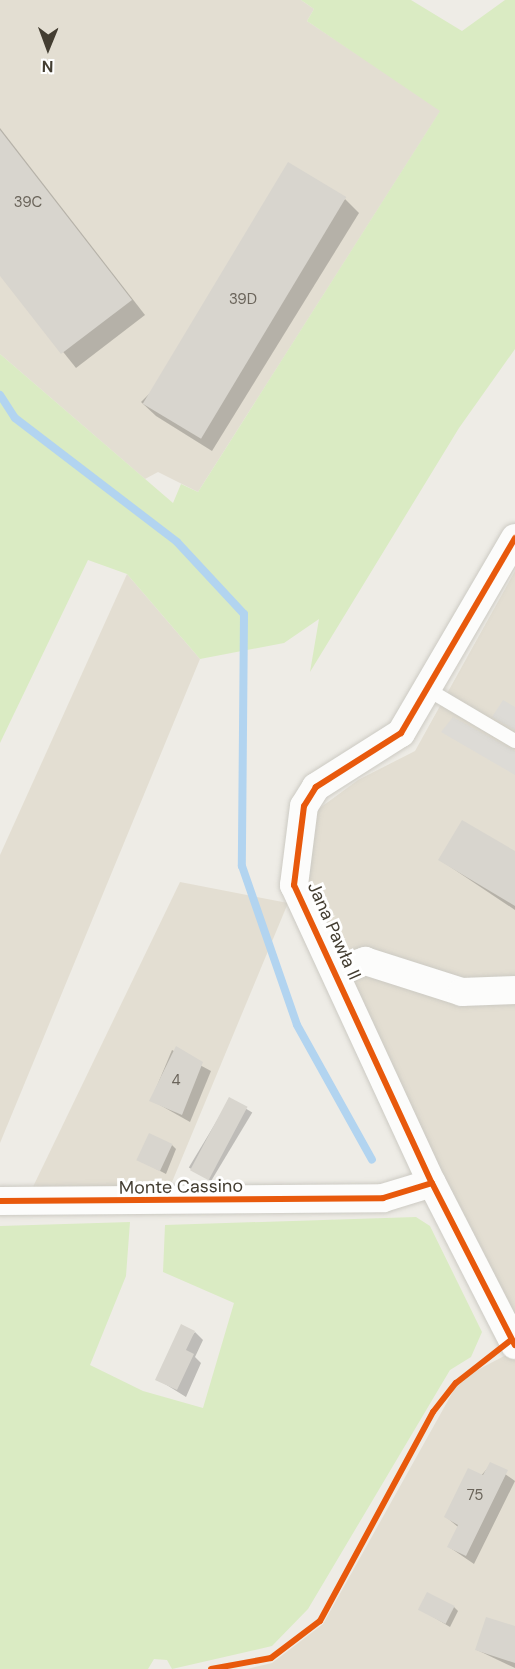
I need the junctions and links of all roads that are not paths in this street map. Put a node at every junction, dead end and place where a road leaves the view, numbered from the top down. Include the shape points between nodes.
1 (515, 538) edge
2 (427, 689) junction
3 (515, 741) edge
4 (336, 972) junction
5 (515, 990) edge
6 (432, 1183) junction
7 (0, 1201) edge
8 (515, 1345) edge

1 - 2 street, Jana Pawła II
2 - 3 lane
2 - 4 street, Jana Pawła II via 401,733 379,751 335,771 304,806 294,885
4 - 5 street via 365,961 462,992
4 - 6 street, Jana Pawła II
6 - 7 street, Monte Cassino via 383,1198
6 - 8 street, Jana Pawła II

